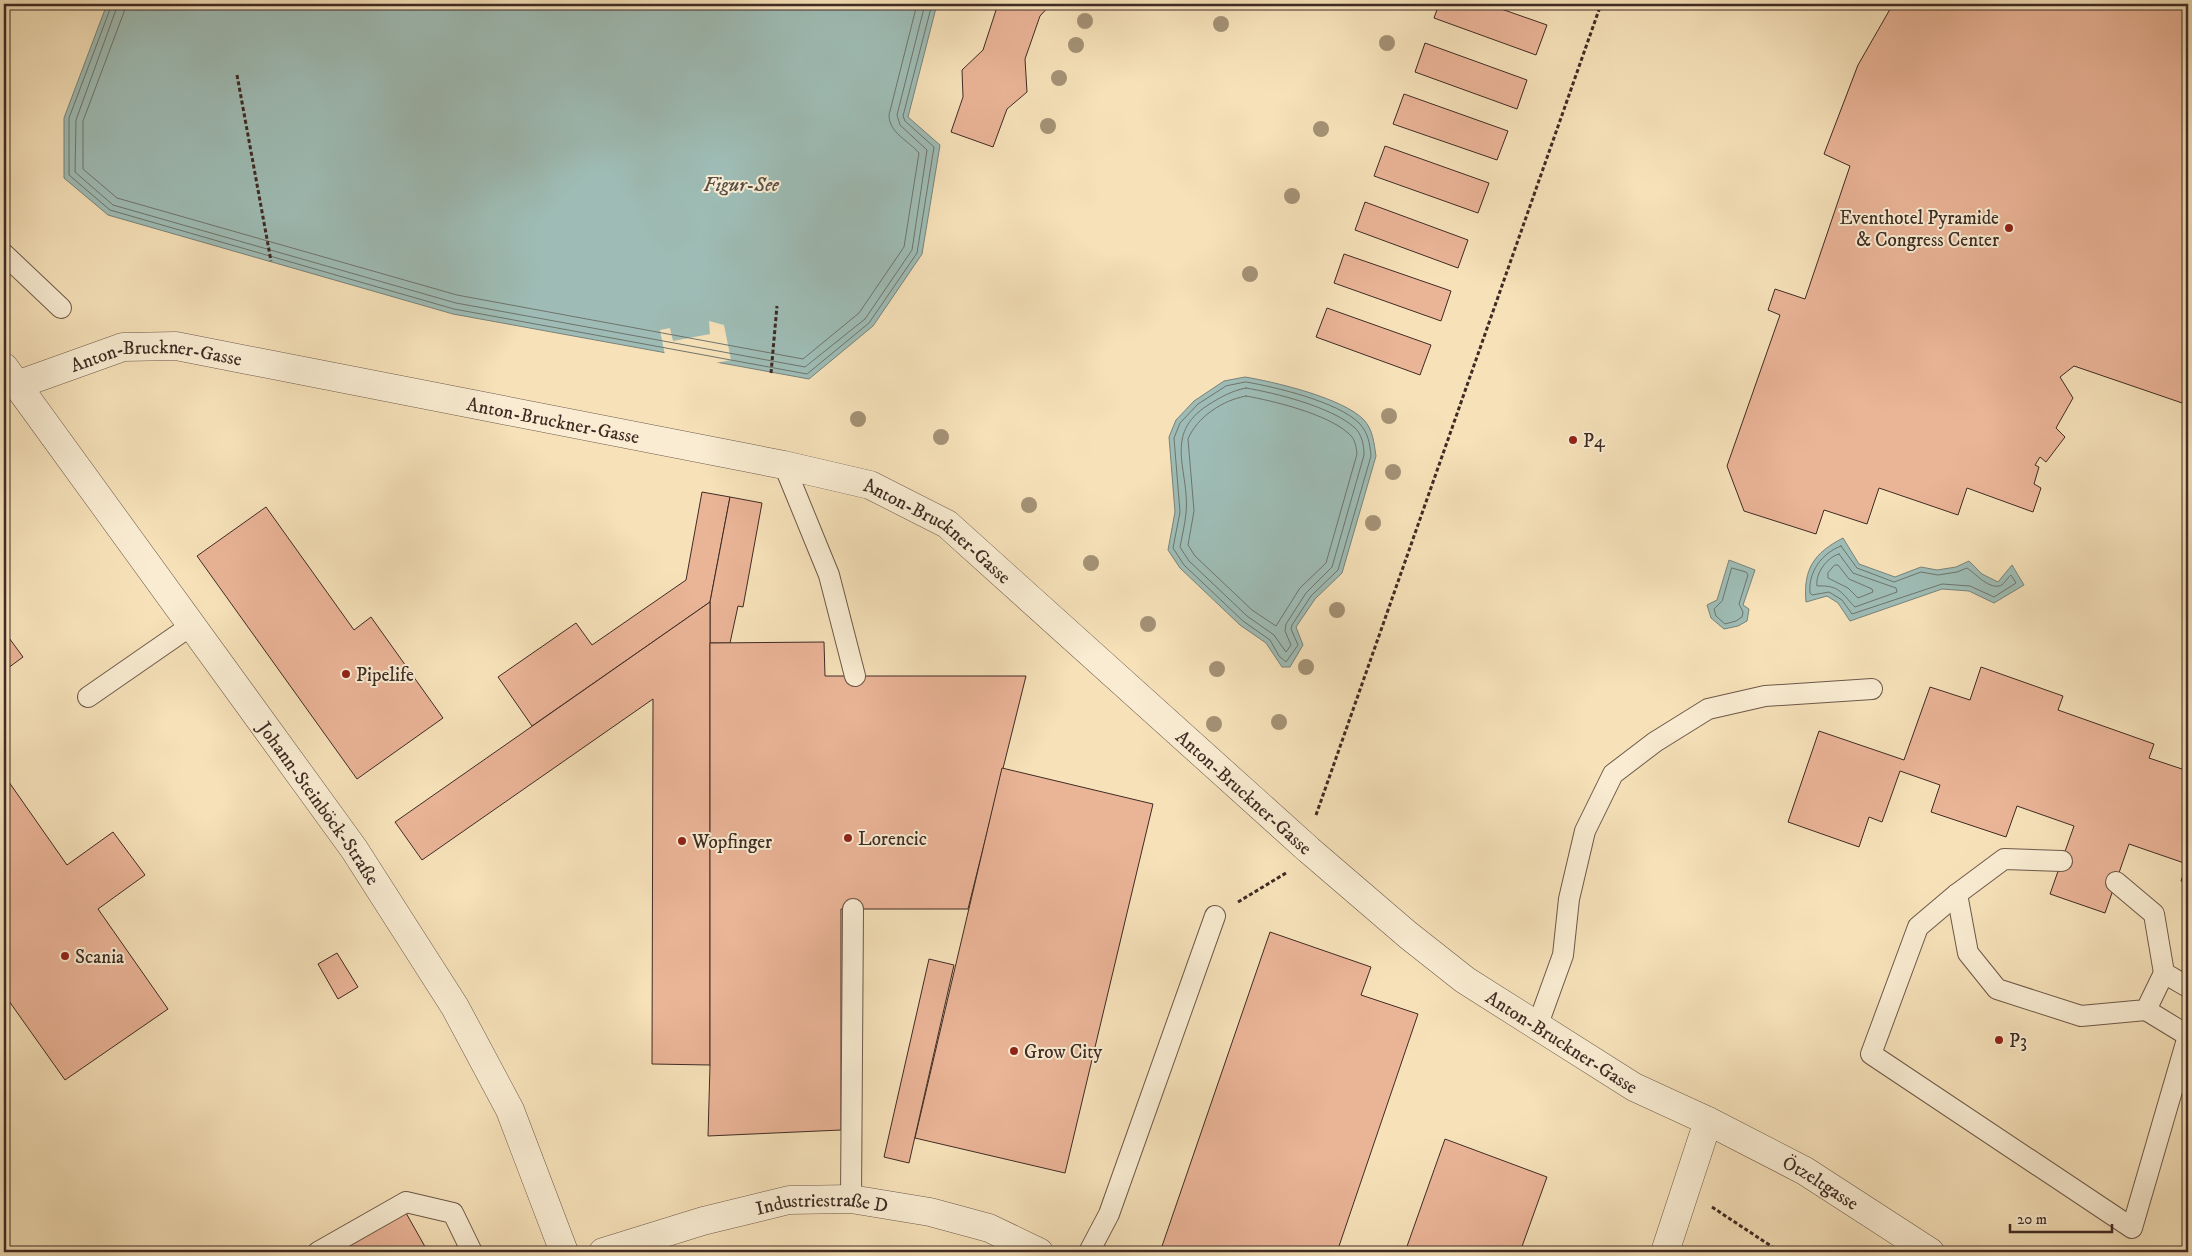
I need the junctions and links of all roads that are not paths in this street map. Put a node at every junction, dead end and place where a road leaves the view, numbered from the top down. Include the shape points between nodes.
1 (4, 254) edge
2 (61, 308) dead end
3 (10, 376) edge
4 (784, 465) junction
5 (192, 625) junction
6 (855, 676) dead end
7 (1872, 689) dead end
8 (88, 697) dead end
9 (2062, 861) dead end
10 (2116, 882) dead end
11 (1957, 894) junction
12 (853, 909) dead end
13 (1215, 916) dead end
14 (2164, 973) junction
15 (2188, 987) edge
16 (2146, 1010) junction
17 (1537, 1027) junction
18 (2188, 1035) edge
19 (1708, 1121) junction
20 (852, 1199) junction
21 (318, 1252) edge
22 (472, 1252) edge
23 (564, 1252) edge
24 (602, 1252) edge
25 (1039, 1252) edge
26 (1089, 1252) edge
27 (1665, 1252) edge
28 (1930, 1252) edge

1 - 2 lane
3 - 4 street, Anton-Bruckner-Gasse via 123,347 176,346
3 - 5 street, Johann-Steinböck-Straße
4 - 6 lane via 829,575
4 - 17 street, Anton-Bruckner-Gasse via 870,485 947,524 1408,936 1465,980
5 - 8 lane
5 - 23 street, Johann-Steinböck-Straße via 354,849 455,1007 510,1110
7 - 17 lane via 1765,696 1708,709 1654,742 1613,774 1585,832 1569,898 1563,955
9 - 11 lane via 2004,859
10 - 14 lane via 2154,914
11 - 16 lane via 1968,953 1997,989 2081,1016
11 - 18 lane via 1918,927 1871,1054 2132,1228
12 - 20 lane
13 - 26 lane via 1109,1214
14 - 15 lane
14 - 16 lane
16 - 18 lane
17 - 19 street, Anton-Bruckner-Gasse via 1634,1087
19 - 27 street
19 - 28 street, Ötzeltgasse via 1805,1171
20 - 24 street, Industriestraße D via 789,1200 703,1221
20 - 25 street, Industriestraße D via 930,1212 989,1228
21 - 22 lane via 406,1202 453,1213

